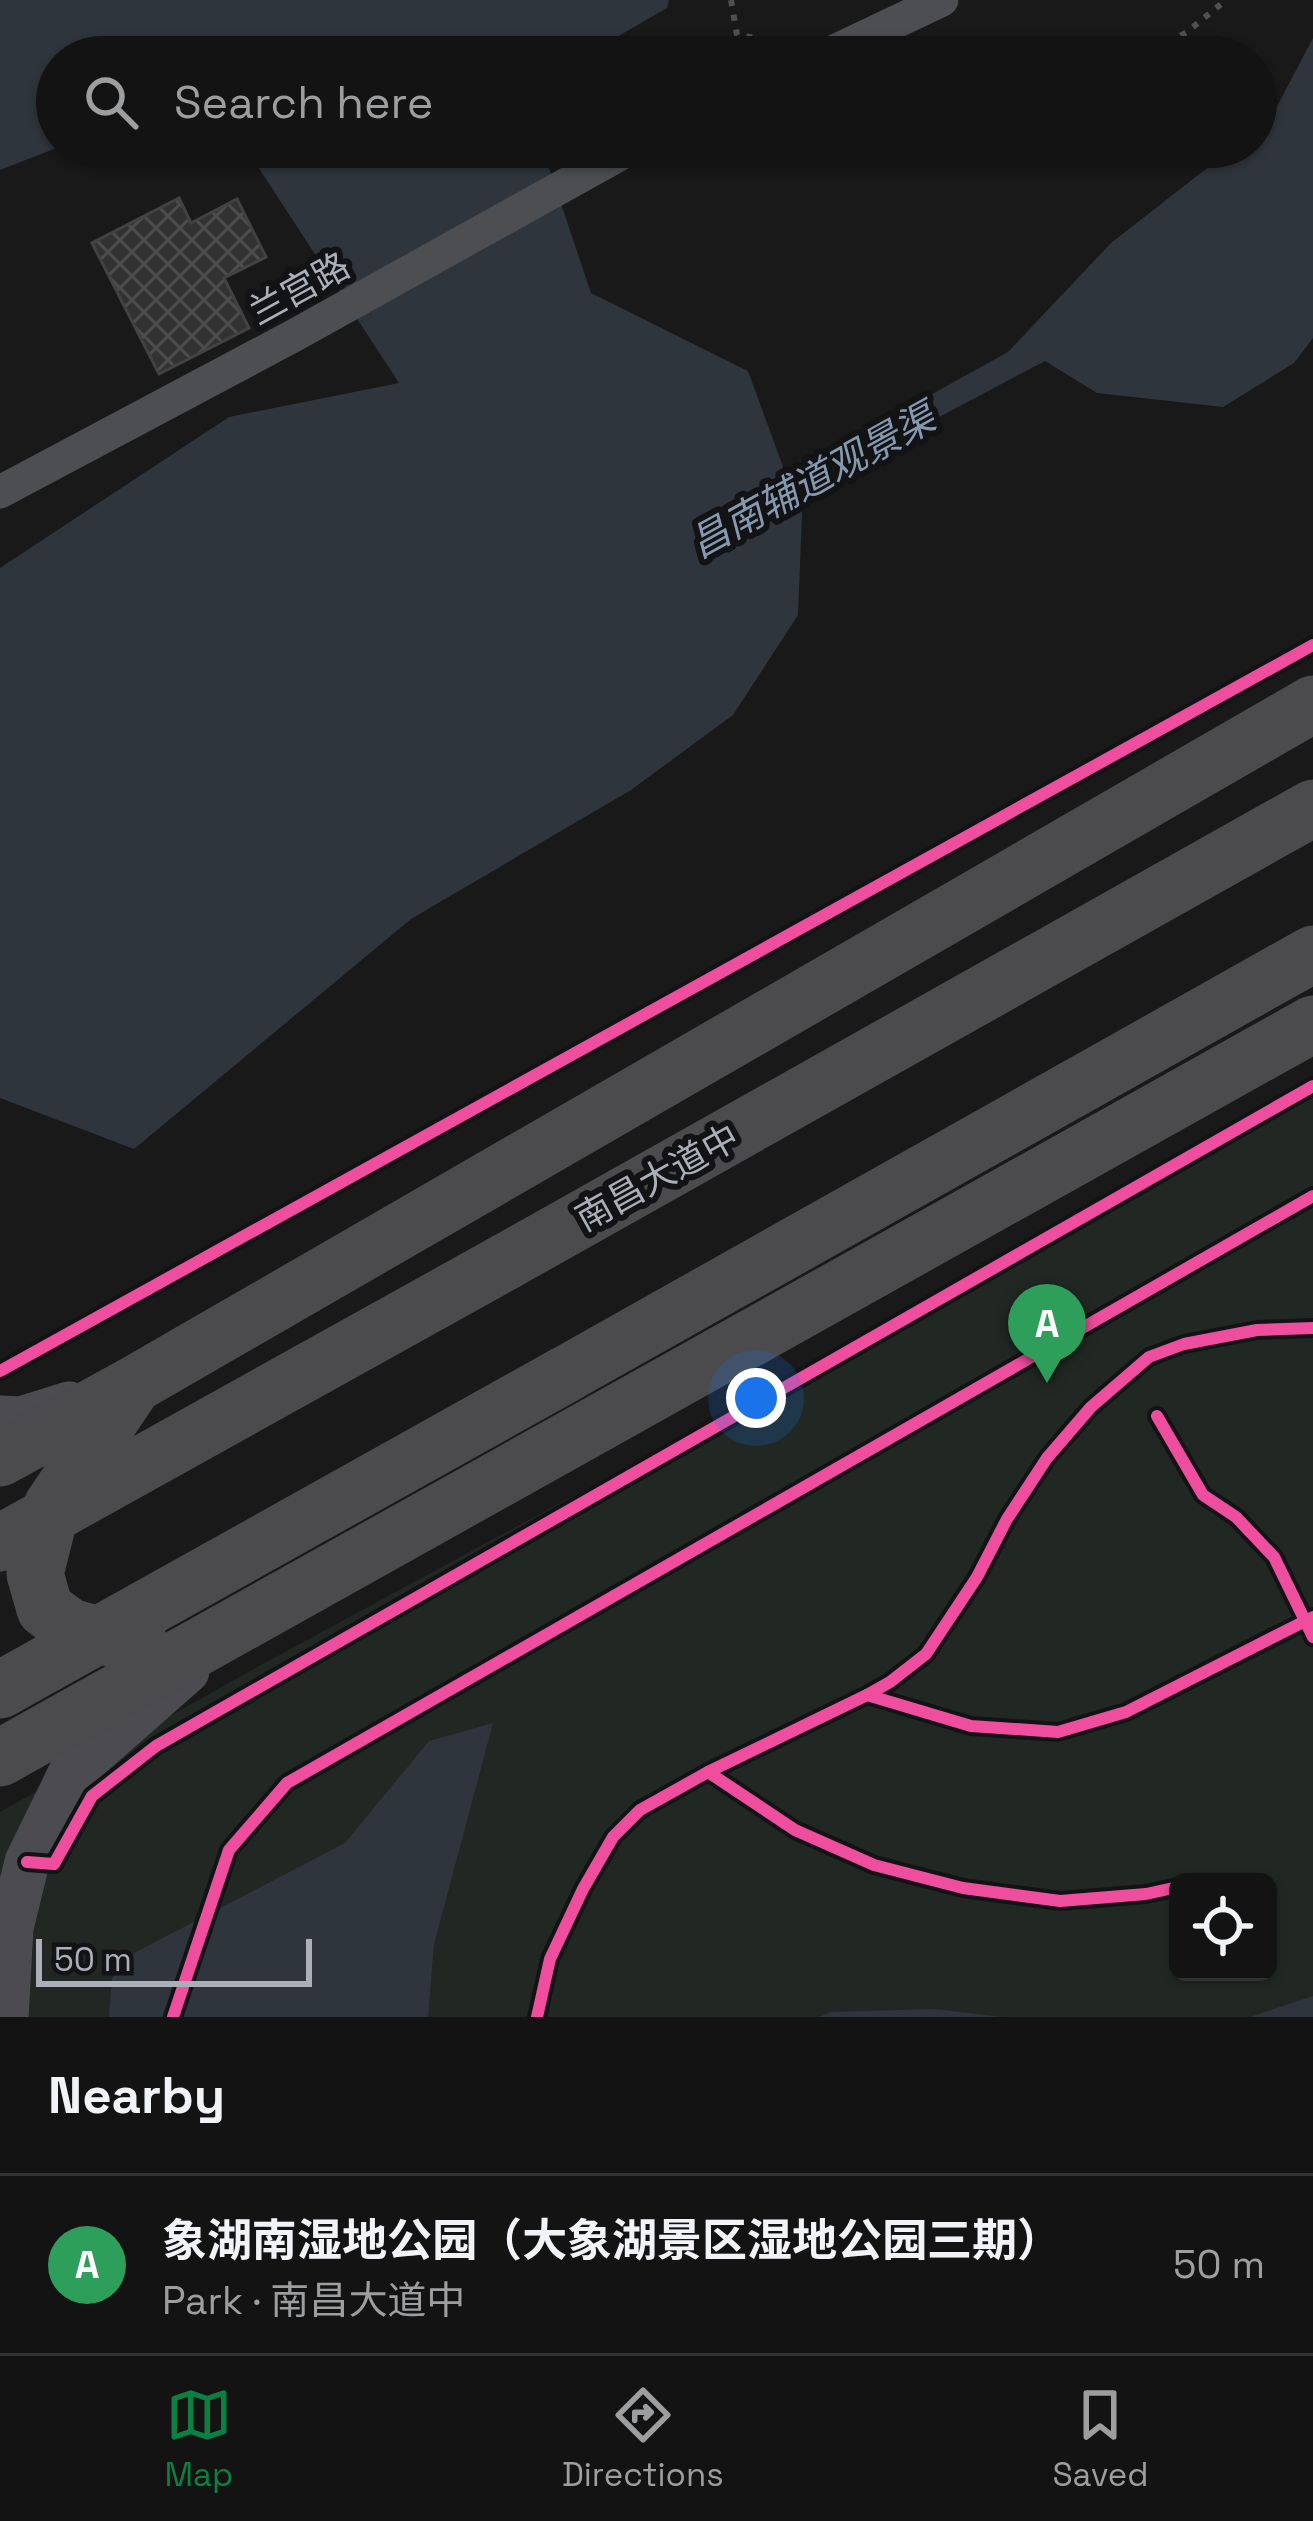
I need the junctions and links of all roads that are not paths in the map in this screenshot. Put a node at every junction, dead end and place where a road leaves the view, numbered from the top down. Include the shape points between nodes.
1 (942, 0) edge
2 (865, 36) edge
3 (595, 168) edge
4 (0, 492) edge
5 (1313, 704) edge
6 (1313, 808) edge
7 (1313, 955) edge
8 (1313, 1024) edge
9 (135, 1384) junction
10 (0, 1418) edge
11 (0, 1458) edge
12 (0, 1543) edge
13 (233, 1630) junction
14 (0, 1690) edge
15 (0, 1758) edge
16 (6, 2017) edge

1 - 2 street
3 - 4 street, 兰宫路
5 - 9 highway
6 - 12 highway, 南昌大道中, bridge
7 - 14 highway, bridge
8 - 13 highway
9 - 10 main road via 21,1419
9 - 11 highway
9 - 13 highway via 52,1506 35,1574 45,1609 70,1627 128,1643
13 - 15 highway
13 - 16 main road via 70,1774 27,1862 11,1928

